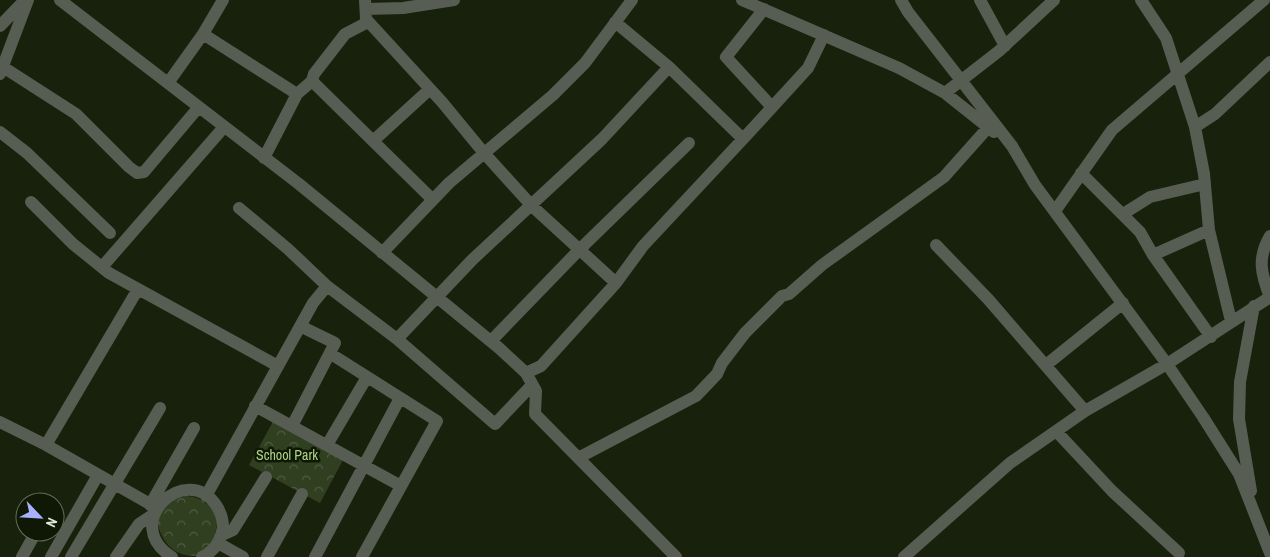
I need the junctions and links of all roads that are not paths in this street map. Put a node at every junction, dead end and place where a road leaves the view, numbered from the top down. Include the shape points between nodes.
1 (27, 0) edge
2 (60, 0) edge
3 (222, 0) edge
4 (454, 0) edge
5 (632, 0) edge
6 (742, 0) edge
7 (901, 0) edge
8 (980, 0) edge
9 (1141, 0) edge
10 (1264, 0) edge
11 (1049, 2) edge
12 (365, 5) edge
13 (764, 10) junction
14 (368, 22) junction
15 (615, 22) junction
16 (0, 26) edge
17 (203, 34) junction
18 (824, 35) junction
19 (1005, 46) junction
20 (1270, 62) edge
21 (669, 67) junction
22 (1, 71) edge
23 (1178, 74) junction
24 (961, 80) junction
25 (312, 81) junction
26 (168, 83) junction
27 (430, 89) junction
28 (945, 93) junction
29 (297, 94) junction
30 (198, 108) junction
31 (772, 108) junction
32 (990, 125) junction
33 (224, 126) junction
34 (1195, 127) junction
35 (0, 132) edge
36 (743, 139) junction
37 (373, 141) junction
38 (689, 142) dead end
39 (484, 153) junction
40 (264, 158) junction
41 (1081, 174) junction
42 (1205, 184) junction
43 (433, 200) junction
44 (30, 202) dead end
45 (532, 206) junction
46 (239, 208) dead end
47 (1055, 212) junction
48 (1123, 214) junction
49 (1209, 230) junction
50 (110, 233) dead end
51 (1270, 236) edge
52 (936, 245) dead end
53 (579, 250) junction
54 (382, 253) junction
55 (1153, 255) junction
56 (102, 267) junction
57 (616, 283) junction
58 (327, 286) junction
59 (138, 289) junction
60 (1270, 297) edge
61 (438, 298) junction
62 (1123, 303) junction
63 (1254, 306) junction
64 (1231, 321) junction
65 (300, 326) junction
66 (1211, 337) junction
67 (397, 339) junction
68 (491, 341) junction
69 (330, 354) junction
70 (1167, 364) junction
71 (1046, 365) junction
72 (278, 366) junction
73 (367, 377) junction
74 (529, 379) junction
75 (400, 398) junction
76 (256, 406) junction
77 (160, 408) dead end
78 (1085, 412) junction
79 (1, 426) edge
80 (292, 426) junction
81 (194, 428) dead end
82 (1056, 431) junction
83 (46, 445) junction
84 (327, 445) junction
85 (578, 458) junction
86 (364, 465) junction
87 (98, 475) junction
88 (266, 476) dead end
89 (115, 485) junction
90 (401, 486) junction
91 (302, 494) dead end
92 (206, 496) junction
93 (1253, 508) junction
94 (153, 509) junction
95 (1264, 518) edge
96 (220, 539) junction
97 (30, 542) edge
98 (1270, 552) edge
99 (1179, 553) dead end
100 (22, 557) edge
101 (51, 557) edge
102 (71, 557) edge
103 (116, 557) edge
104 (171, 557) edge
105 (202, 557) edge
106 (243, 557) edge
107 (267, 557) edge
108 (315, 557) edge
109 (362, 557) edge
110 (676, 557) edge
111 (904, 557) edge

1 - 16 street
1 - 22 street
2 - 26 street
3 - 17 street
4 - 12 street via 403,8
5 - 15 street
6 - 13 street
7 - 24 street
8 - 19 street
9 - 23 street via 1166,38
10 - 23 street
11 - 19 street
12 - 14 street
13 - 18 street
13 - 31 street via 726,58
14 - 25 street via 345,34
14 - 27 street
15 - 21 street
15 - 39 street via 585,63 553,95
17 - 26 street
17 - 29 street
18 - 28 street via 899,68
18 - 31 street via 808,68
19 - 24 street
20 - 34 street via 1215,114
21 - 36 street
21 - 45 street via 602,139
22 - 30 street via 76,114 137,173 144,172
23 - 34 street
23 - 41 street via 1112,130
24 - 28 street
24 - 32 street
25 - 29 street
25 - 37 street
26 - 30 street
27 - 37 street
27 - 39 street
28 - 32 street
29 - 40 street
30 - 33 street
31 - 36 street
32 - 47 street via 1012,146
32 - 85 street via 944,177 789,294 782,296 745,333 717,374 696,396
33 - 40 street
33 - 56 street
34 - 42 street
35 - 50 street via 27,153
36 - 57 street via 643,246
37 - 43 street
38 - 53 street
39 - 43 street
39 - 45 street
40 - 54 street
41 - 47 street
41 - 48 street
42 - 48 street via 1150,197
42 - 49 street
43 - 54 street
44 - 56 street
45 - 53 street
45 - 61 street via 472,260
46 - 58 street
47 - 62 street
48 - 55 street via 1140,232
49 - 55 street
49 - 64 street
51 - 60 street via 1260,260 1261,275
52 - 71 street
53 - 57 street
53 - 68 street
54 - 61 street
55 - 66 street
56 - 59 street
57 - 74 street
58 - 65 street
58 - 67 street
59 - 72 street
59 - 83 street
60 - 63 street
61 - 67 street
61 - 68 street
62 - 70 street
62 - 71 street
63 - 64 street
63 - 93 street via 1240,382 1239,420
64 - 66 street
65 - 69 street via 335,343
65 - 72 street
66 - 70 street
67 - 74 street via 495,424
68 - 74 street
69 - 73 street
69 - 80 street
70 - 78 street
70 - 93 street via 1239,474
71 - 78 street
72 - 76 street
73 - 75 street
73 - 84 street
74 - 85 street via 536,391 535,414
75 - 86 street
75 - 90 street via 437,421
76 - 80 street
76 - 92 street
77 - 89 street
78 - 82 street
79 - 83 street
80 - 84 street
81 - 94 street
82 - 99 street via 1112,491
82 - 111 street via 1010,463
83 - 87 street
84 - 86 street
85 - 110 street
86 - 90 street
86 - 108 street
87 - 89 street
87 - 101 street
88 - 96 street via 233,530
89 - 94 street
89 - 102 street
90 - 109 street
91 - 107 street
92 - 94 street via 193,490 178,491
92 - 96 street via 220,511 223,523
93 - 95 street
94 - 103 street
94 - 104 street via 155,540
95 - 98 street
96 - 105 street via 209,554
96 - 106 street
97 - 100 street

